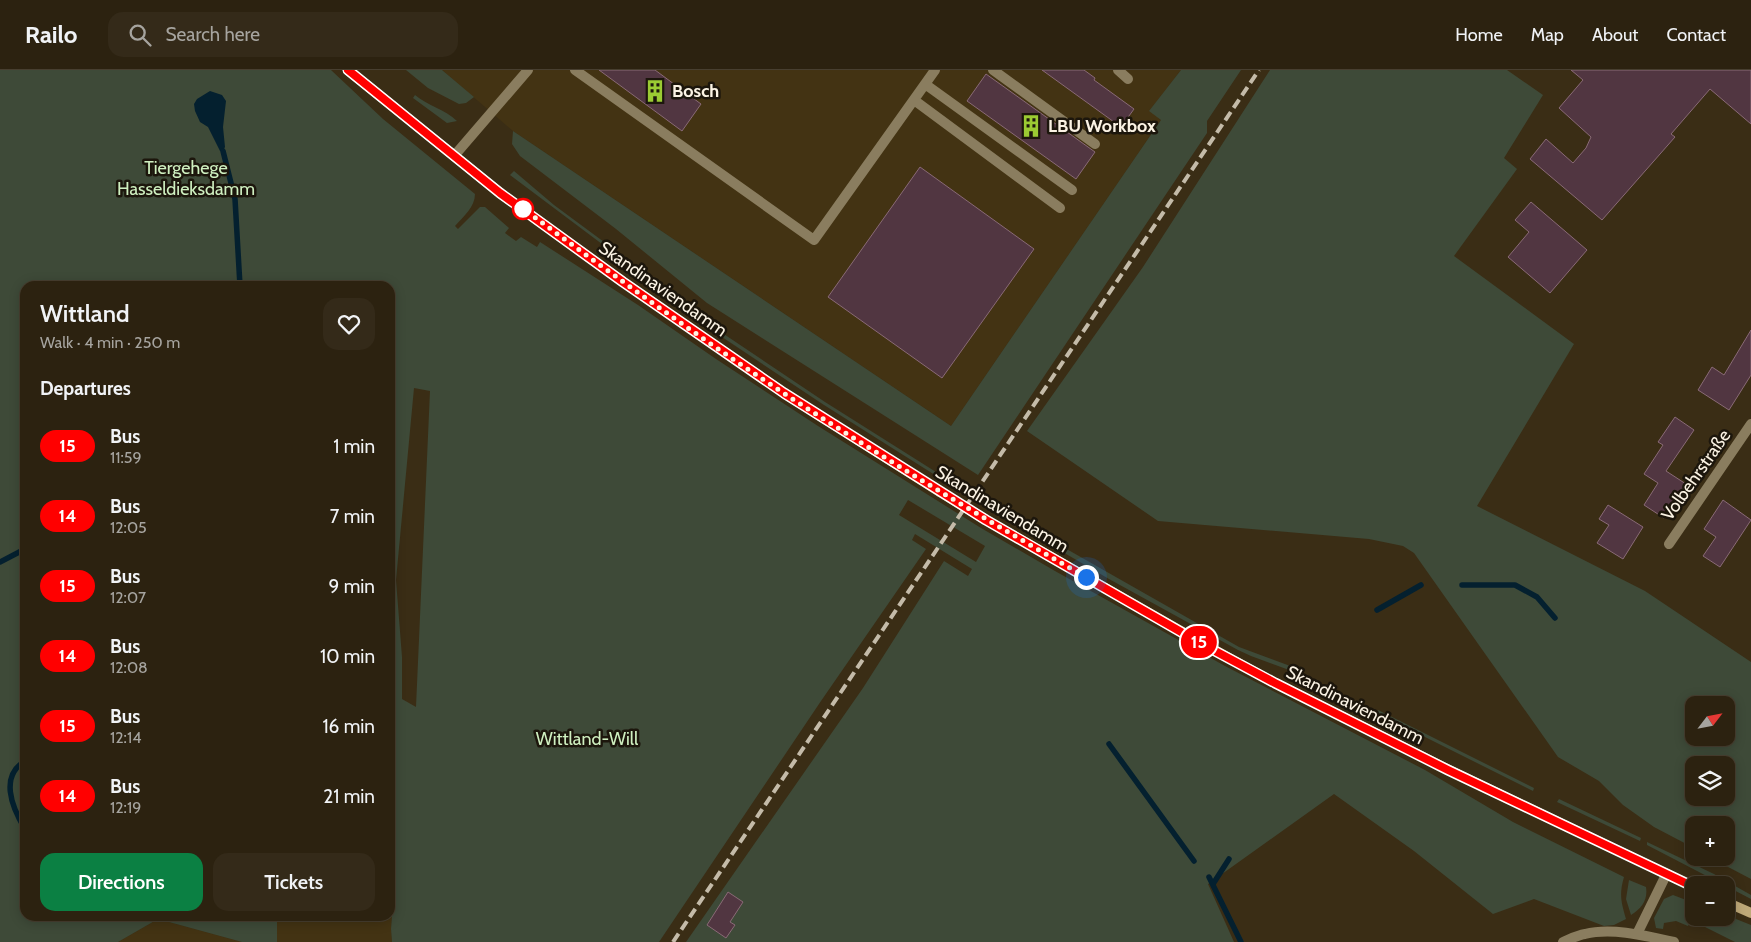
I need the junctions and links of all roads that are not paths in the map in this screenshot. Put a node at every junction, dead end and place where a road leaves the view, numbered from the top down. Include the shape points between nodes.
1 (348, 70) edge
2 (528, 70) edge
3 (575, 70) edge
4 (935, 70) edge
5 (993, 70) edge
6 (1118, 70) edge
7 (1128, 79) dead end
8 (925, 84) junction
9 (914, 100) junction
10 (1095, 144) dead end
11 (454, 156) junction
12 (1072, 190) dead end
13 (1060, 208) dead end
14 (1751, 424) edge
15 (1669, 544) dead end
16 (1666, 875) junction
17 (1685, 883) edge
18 (1735, 906) edge
19 (1751, 914) edge
20 (1638, 934) junction
21 (1563, 942) edge
22 (1674, 942) edge

1 - 11 main road, Skandinaviendamm
2 - 11 street
3 - 9 street via 814,240
4 - 8 street
5 - 10 street
6 - 7 street
8 - 9 street
8 - 12 street
9 - 13 street
11 - 16 main road, Skandinaviendamm, bridge via 623,282 760,376 986,520 1275,683
14 - 15 street, Volbehrstraße
16 - 17 main road, Skandinaviendamm
16 - 20 street
18 - 19 main road
20 - 21 street via 1586,933
20 - 22 street

